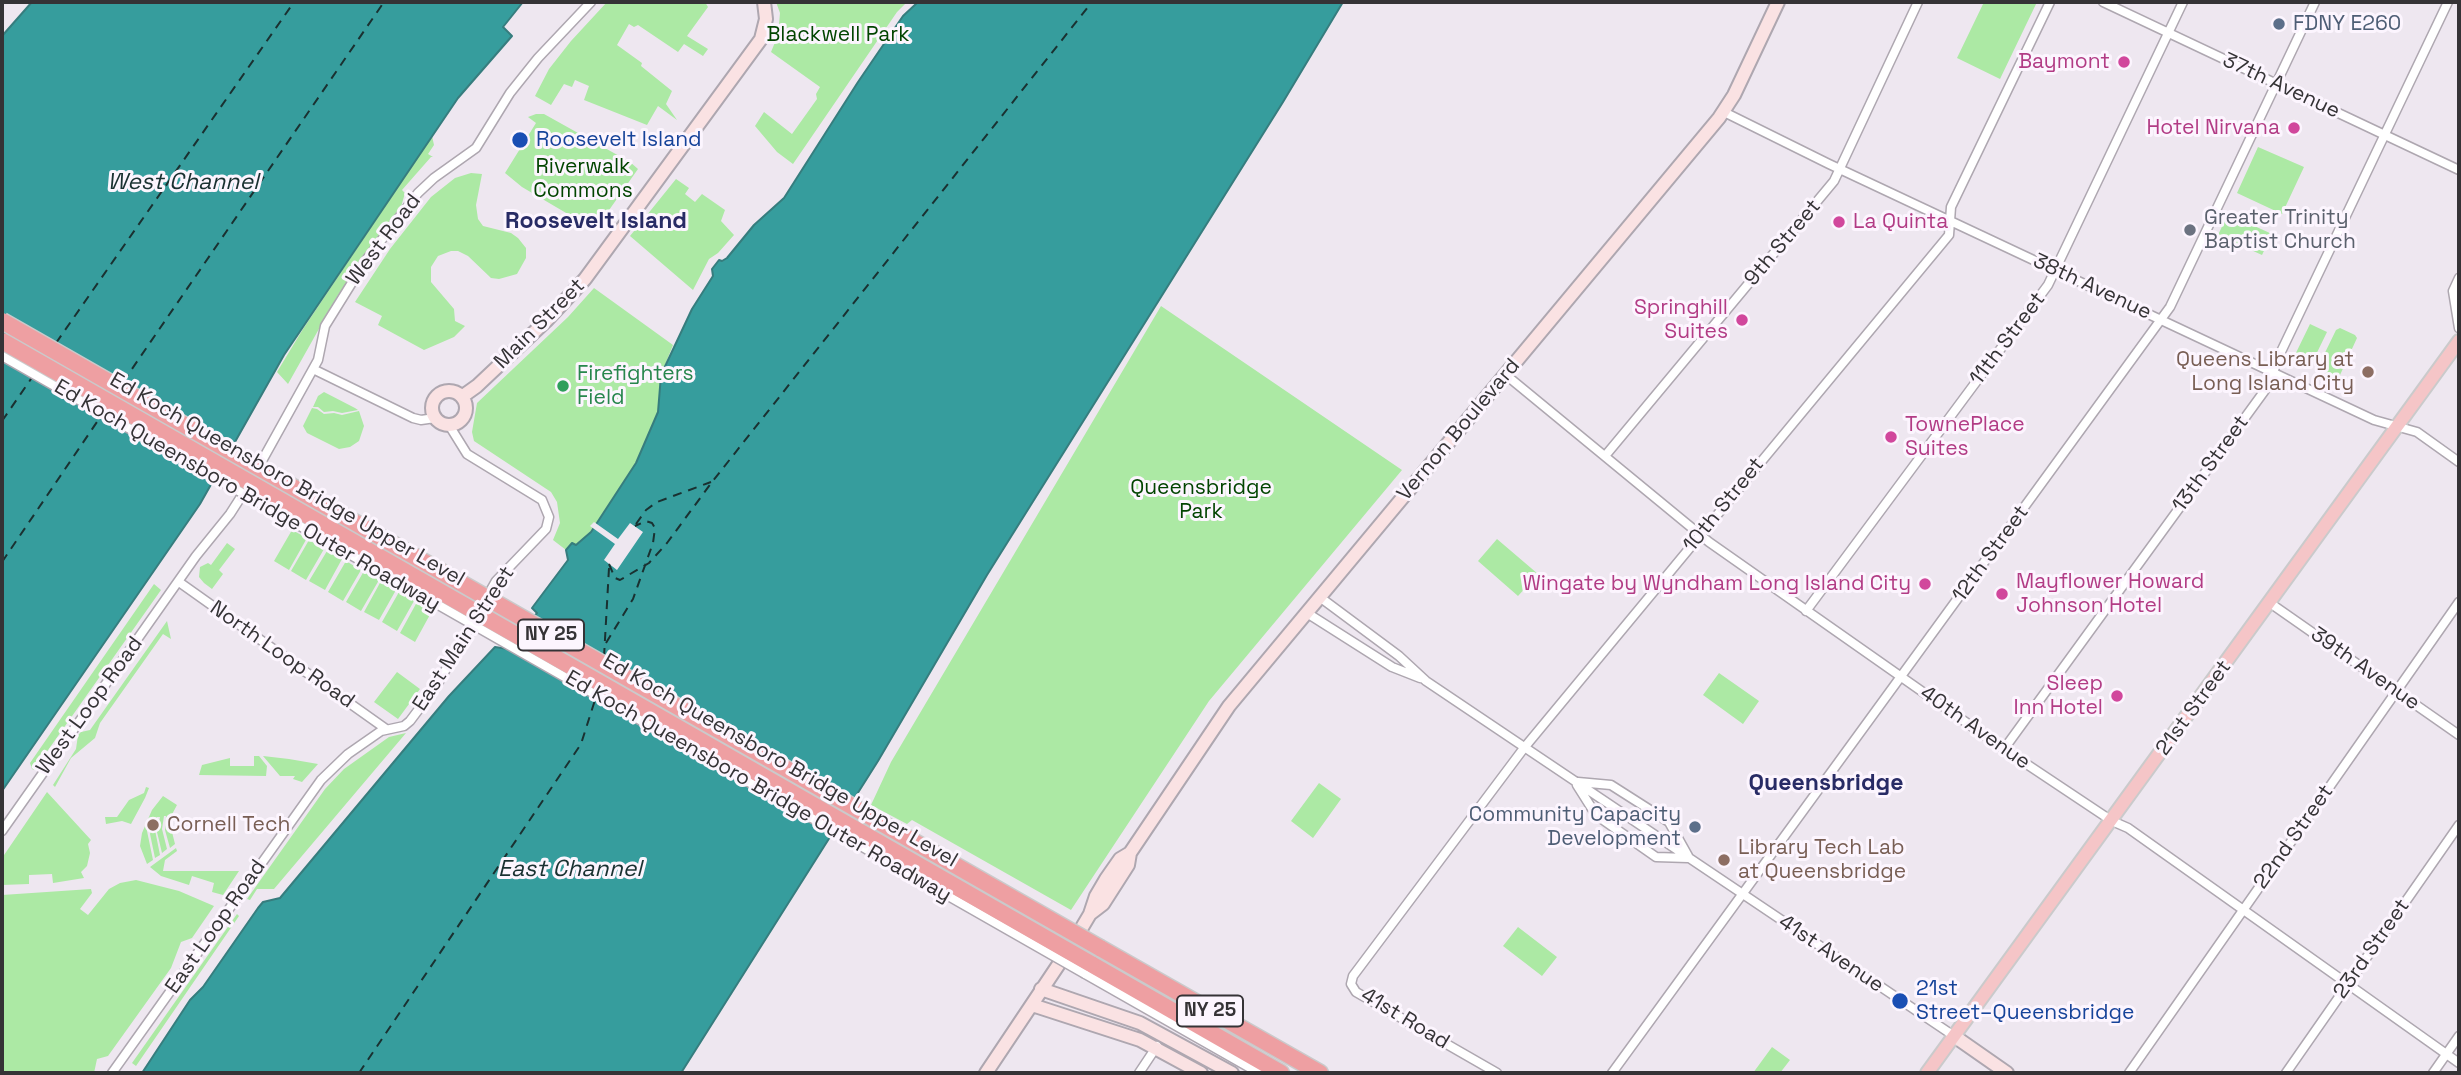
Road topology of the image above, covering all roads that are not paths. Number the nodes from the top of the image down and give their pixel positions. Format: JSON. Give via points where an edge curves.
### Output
{"nodes":[{"id":1,"x":590,"y":2,"type":"edge"},
{"id":2,"x":764,"y":2,"type":"edge"},
{"id":3,"x":1778,"y":2,"type":"edge"},
{"id":4,"x":1918,"y":2,"type":"edge"},
{"id":5,"x":2050,"y":2,"type":"edge"},
{"id":6,"x":2103,"y":2,"type":"edge"},
{"id":7,"x":2183,"y":2,"type":"edge"},
{"id":8,"x":2315,"y":2,"type":"edge"},
{"id":9,"x":2448,"y":2,"type":"edge"},
{"id":10,"x":2168,"y":33,"type":"junction"},
{"id":11,"x":2276,"y":84,"type":"junction"},
{"id":12,"x":1724,"y":112,"type":"junction"},
{"id":13,"x":2384,"y":135,"type":"junction"},
{"id":14,"x":1839,"y":168,"type":"junction"},
{"id":15,"x":2459,"y":170,"type":"edge"},
{"id":16,"x":1950,"y":220,"type":"junction"},
{"id":17,"x":2056,"y":270,"type":"junction"},
{"id":18,"x":2459,"y":278,"type":"edge"},
{"id":19,"x":2161,"y":320,"type":"junction"},
{"id":20,"x":2,"y":321,"type":"edge"},
{"id":21,"x":2,"y":327,"type":"edge"},
{"id":22,"x":2459,"y":328,"type":"edge"},
{"id":23,"x":2,"y":341,"type":"edge"},
{"id":24,"x":2459,"y":341,"type":"edge"},
{"id":25,"x":2,"y":347,"type":"edge"},
{"id":26,"x":2,"y":356,"type":"edge"},
{"id":27,"x":313,"y":369,"type":"junction"},
{"id":28,"x":2273,"y":373,"type":"junction"},
{"id":29,"x":1506,"y":374,"type":"junction"},
{"id":30,"x":463,"y":396,"type":"junction"},
{"id":31,"x":436,"y":418,"type":"junction"},
{"id":32,"x":449,"y":425,"type":"junction"},
{"id":33,"x":2395,"y":426,"type":"junction"},
{"id":34,"x":1605,"y":456,"type":"junction"},
{"id":35,"x":2459,"y":462,"type":"edge"},
{"id":36,"x":1700,"y":536,"type":"junction"},
{"id":37,"x":179,"y":582,"type":"junction"},
{"id":38,"x":1321,"y":598,"type":"junction"},
{"id":39,"x":2459,"y":602,"type":"edge"},
{"id":40,"x":2270,"y":603,"type":"junction"},
{"id":41,"x":1806,"y":611,"type":"junction"},
{"id":42,"x":1307,"y":613,"type":"junction"},
{"id":43,"x":1902,"y":678,"type":"junction"},
{"id":44,"x":1426,"y":681,"type":"junction"},
{"id":45,"x":2396,"y":691,"type":"junction"},
{"id":46,"x":386,"y":729,"type":"junction"},
{"id":47,"x":2459,"y":735,"type":"edge"},
{"id":48,"x":1524,"y":748,"type":"junction"},
{"id":49,"x":2004,"y":749,"type":"junction"},
{"id":50,"x":1575,"y":782,"type":"junction"},
{"id":51,"x":2112,"y":821,"type":"junction"},
{"id":52,"x":2459,"y":825,"type":"edge"},
{"id":53,"x":2,"y":831,"type":"edge"},
{"id":54,"x":1689,"y":858,"type":"junction"},
{"id":55,"x":1743,"y":895,"type":"junction"},
{"id":56,"x":2242,"y":911,"type":"junction"},
{"id":57,"x":1098,"y":951,"type":"junction"},
{"id":58,"x":1351,"y":984,"type":"joint"},
{"id":59,"x":2348,"y":985,"type":"junction"},
{"id":60,"x":1041,"y":989,"type":"junction"},
{"id":61,"x":1032,"y":1005,"type":"junction"},
{"id":62,"x":1164,"y":1034,"type":"junction"},
{"id":63,"x":2459,"y":1035,"type":"edge"},
{"id":64,"x":1954,"y":1037,"type":"junction"},
{"id":65,"x":1156,"y":1047,"type":"junction"},
{"id":66,"x":2446,"y":1054,"type":"junction"},
{"id":67,"x":2459,"y":1063,"type":"edge"},
{"id":68,"x":112,"y":1073,"type":"edge"},
{"id":69,"x":986,"y":1073,"type":"edge"},
{"id":70,"x":1139,"y":1073,"type":"edge"},
{"id":71,"x":1200,"y":1073,"type":"edge"},
{"id":72,"x":1232,"y":1073,"type":"edge"},
{"id":73,"x":1259,"y":1073,"type":"edge"},
{"id":74,"x":1273,"y":1073,"type":"edge"},
{"id":75,"x":1281,"y":1073,"type":"edge"},
{"id":76,"x":1307,"y":1073,"type":"edge"},
{"id":77,"x":1320,"y":1073,"type":"edge"},
{"id":78,"x":1497,"y":1073,"type":"edge"},
{"id":79,"x":1612,"y":1073,"type":"edge"},
{"id":80,"x":1927,"y":1073,"type":"edge"},
{"id":81,"x":2007,"y":1073,"type":"edge"},
{"id":82,"x":2129,"y":1073,"type":"edge"},
{"id":83,"x":2286,"y":1073,"type":"edge"},
{"id":84,"x":2433,"y":1073,"type":"edge"}],
"edges":[{"from":1,"to":27,"type":"street","name":"West Road","via":[[510,93],[476,148],[410,201],[328,319]]},
{"from":2,"to":30,"type":"main road","name":"Main Street","via":[[761,39],[585,279]]},
{"from":3,"to":12,"type":"main road","name":"Vernon Boulevard"},
{"from":4,"to":14,"type":"street","name":"9th Street"},
{"from":5,"to":16,"type":"street","name":"10th Street","via":[[1951,207]]},
{"from":6,"to":10,"type":"street","name":"37th Avenue"},
{"from":7,"to":10,"type":"street","name":"11th Street"},
{"from":8,"to":11,"type":"street","name":"12th Street"},
{"from":9,"to":13,"type":"street","name":"13th Street"},
{"from":10,"to":11,"type":"street","name":"37th Avenue"},
{"from":10,"to":17,"type":"street","name":"11th Street"},
{"from":11,"to":13,"type":"street","name":"37th Avenue"},
{"from":11,"to":19,"type":"street","name":"12th Street"},
{"from":12,"to":14,"type":"street","name":"38th Avenue"},
{"from":12,"to":29,"type":"main road","name":"Vernon Boulevard"},
{"from":13,"to":15,"type":"street","name":"37th Avenue"},
{"from":13,"to":28,"type":"street","name":"13th Street"},
{"from":14,"to":16,"type":"street","name":"38th Avenue"},
{"from":14,"to":34,"type":"street","name":"9th Street","via":[[1833,181]]},
{"from":16,"to":17,"type":"street","name":"38th Avenue"},
{"from":16,"to":36,"type":"street","name":"10th Street","via":[[1949,235]]},
{"from":17,"to":19,"type":"street","name":"38th Avenue"},
{"from":17,"to":41,"type":"street","name":"11th Street"},
{"from":18,"to":22,"type":"street","via":[[2453,291]]},
{"from":19,"to":28,"type":"street","name":"38th Avenue"},
{"from":19,"to":43,"type":"street","name":"12th Street"},
{"from":20,"to":57,"type":"highway","number":"NY 25","bridge":true},
{"from":21,"to":57,"type":"highway","name":"Ed Koch Queensboro Bridge Upper Level","bridge":true},
{"from":23,"to":75,"type":"highway","name":"Ed Koch Queensboro Bridge Upper Level","bridge":true},
{"from":24,"to":33,"type":"main road","name":"21st Street"},
{"from":25,"to":74,"type":"highway","number":"NY 25","bridge":true},
{"from":26,"to":73,"type":"street","name":"Ed Koch Queensboro Bridge Outer Roadway","bridge":true},
{"from":27,"to":31,"type":"street","via":[[413,418]]},
{"from":27,"to":37,"type":"street","name":"West Road","via":[[241,498]]},
{"from":28,"to":33,"type":"street","name":"38th Avenue"},
{"from":28,"to":49,"type":"street","name":"13th Street"},
{"from":29,"to":34,"type":"street","name":"40th Avenue"},
{"from":29,"to":38,"type":"main road","name":"Vernon Boulevard"},
{"from":30,"to":31,"type":"main road","via":[[449,390],[439,394],[433,402]]},
{"from":30,"to":32,"type":"main road","via":[[466,413]]},
{"from":31,"to":32,"type":"main road"},
{"from":32,"to":46,"type":"street","name":"East Main Street","via":[[467,454],[539,496],[547,508],[548,525],[496,580],[437,685],[414,716],[404,726]]},
{"from":33,"to":35,"type":"street","name":"38th Avenue","via":[[2417,432]]},
{"from":33,"to":40,"type":"main road","name":"21st Street"},
{"from":34,"to":36,"type":"street","name":"40th Avenue"},
{"from":36,"to":41,"type":"street","name":"40th Avenue"},
{"from":36,"to":48,"type":"street","name":"10th Street"},
{"from":37,"to":46,"type":"street","name":"North Loop Road"},
{"from":37,"to":53,"type":"street","name":"West Loop Road"},
{"from":38,"to":42,"type":"main road","name":"Vernon Boulevard"},
{"from":38,"to":44,"type":"street","name":"41st Avenue"},
{"from":39,"to":45,"type":"street","name":"22nd Street"},
{"from":40,"to":45,"type":"street","name":"39th Avenue"},
{"from":40,"to":51,"type":"main road","name":"21st Street"},
{"from":41,"to":43,"type":"street","name":"40th Avenue"},
{"from":42,"to":44,"type":"street","name":"41st Avenue","via":[[1392,667]]},
{"from":42,"to":60,"type":"main road","name":"Vernon Boulevard","via":[[1215,724],[1130,853],[1128,865]]},
{"from":43,"to":49,"type":"street","name":"40th Avenue"},
{"from":43,"to":55,"type":"street","name":"12th Street"},
{"from":44,"to":48,"type":"street","name":"41st Avenue"},
{"from":45,"to":47,"type":"street","name":"39th Avenue"},
{"from":45,"to":56,"type":"street","name":"22nd Street"},
{"from":46,"to":68,"type":"street","name":"East Loop Road","via":[[348,754],[321,780]]},
{"from":48,"to":50,"type":"street","name":"41st Avenue"},
{"from":48,"to":58,"type":"street","name":"10th Street","via":[[1353,975]]},
{"from":49,"to":51,"type":"street","name":"40th Avenue"},
{"from":50,"to":54,"type":"street","name":"41st Avenue"},
{"from":50,"to":54,"type":"street","name":"41st Avenue","via":[[1596,815],[1656,857]]},
{"from":50,"to":54,"type":"street","name":"41st Avenue","via":[[1611,785],[1669,822]]},
{"from":51,"to":56,"type":"street","name":"40th Avenue"},
{"from":51,"to":64,"type":"main road","name":"21st Street"},
{"from":52,"to":59,"type":"street","name":"23rd Street"},
{"from":54,"to":55,"type":"street","name":"41st Avenue"},
{"from":55,"to":64,"type":"street","name":"41st Avenue"},
{"from":55,"to":79,"type":"street","name":"12th Street"},
{"from":56,"to":59,"type":"street","name":"40th Avenue"},
{"from":56,"to":82,"type":"street","name":"22nd Street"},
{"from":57,"to":76,"type":"highway"},
{"from":57,"to":77,"type":"highway","number":"NY 25"},
{"from":58,"to":78,"type":"street","name":"41st Road","via":[[1356,992]]},
{"from":59,"to":66,"type":"street","name":"40th Avenue"},
{"from":59,"to":83,"type":"street","name":"23rd Street"},
{"from":60,"to":61,"type":"main road","name":"Vernon Boulevard"},
{"from":60,"to":62,"type":"main road"},
{"from":61,"to":65,"type":"main road"},
{"from":61,"to":69,"type":"main road","name":"Vernon Boulevard"},
{"from":62,"to":65,"type":"street"},
{"from":62,"to":72,"type":"main road"},
{"from":63,"to":66,"type":"street"},
{"from":64,"to":80,"type":"main road","name":"21st Street"},
{"from":64,"to":81,"type":"main road","name":"41st Avenue"},
{"from":65,"to":70,"type":"street"},
{"from":65,"to":71,"type":"main road"},
{"from":66,"to":67,"type":"street","name":"40th Avenue"},
{"from":66,"to":84,"type":"street"}]}
